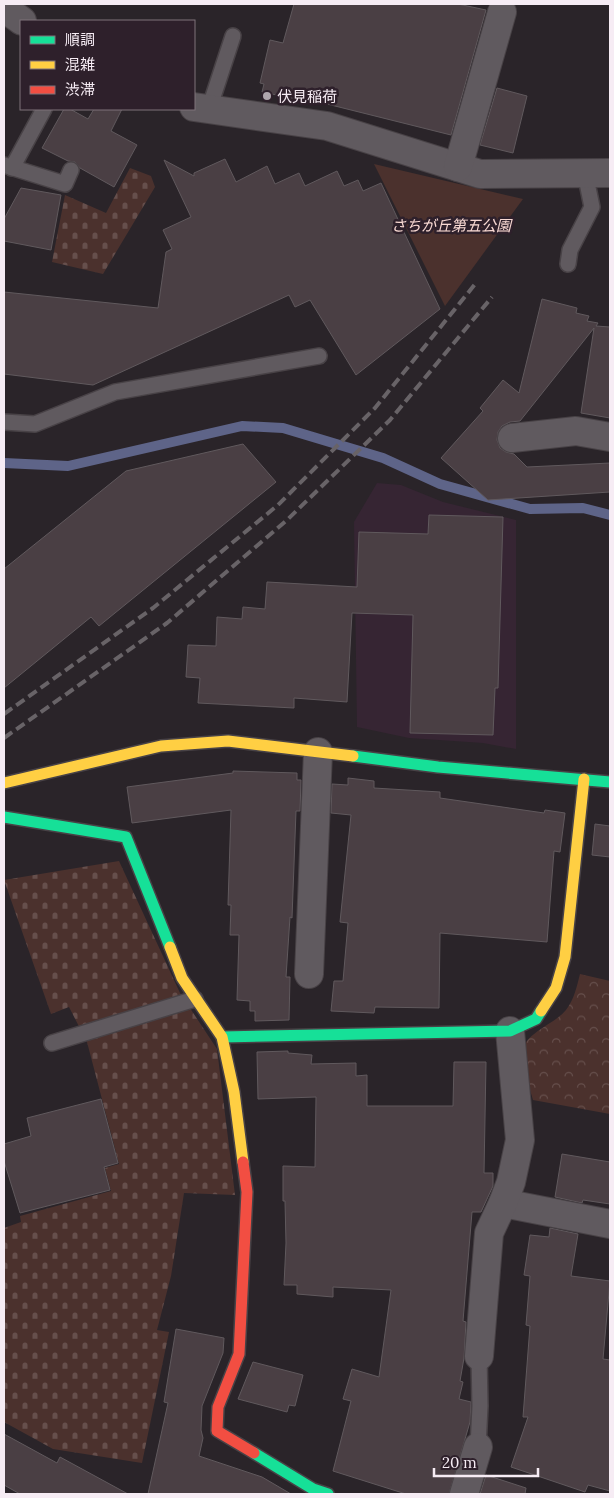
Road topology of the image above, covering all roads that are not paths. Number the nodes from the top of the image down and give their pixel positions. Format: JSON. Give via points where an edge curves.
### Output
{"nodes":[{"id":1,"x":4,"y":8,"type":"edge"},
{"id":2,"x":503,"y":8,"type":"edge"},
{"id":3,"x":21,"y":20,"type":"edge"},
{"id":4,"x":233,"y":36,"type":"dead end"},
{"id":5,"x":202,"y":108,"type":"edge"},
{"id":6,"x":43,"y":110,"type":"edge"},
{"id":7,"x":8,"y":167,"type":"edge"},
{"id":8,"x":458,"y":167,"type":"junction"},
{"id":9,"x":71,"y":170,"type":"dead end"},
{"id":10,"x":598,"y":173,"type":"edge"},
{"id":11,"x":568,"y":264,"type":"dead end"},
{"id":12,"x":319,"y":356,"type":"dead end"},
{"id":13,"x":4,"y":422,"type":"edge"},
{"id":14,"x":610,"y":437,"type":"edge"},
{"id":15,"x":512,"y":438,"type":"dead end"},
{"id":16,"x":318,"y":752,"type":"junction"},
{"id":17,"x":584,"y":779,"type":"junction"},
{"id":18,"x":610,"y":782,"type":"edge"},
{"id":19,"x":4,"y":783,"type":"edge"},
{"id":20,"x":4,"y":817,"type":"edge"},
{"id":21,"x":309,"y":974,"type":"dead end"},
{"id":22,"x":195,"y":999,"type":"junction"},
{"id":23,"x":510,"y":1031,"type":"junction"},
{"id":24,"x":222,"y":1037,"type":"junction"},
{"id":25,"x":52,"y":1043,"type":"dead end"},
{"id":26,"x":503,"y":1203,"type":"junction"},
{"id":27,"x":610,"y":1224,"type":"edge"},
{"id":28,"x":479,"y":1356,"type":"joint"},
{"id":29,"x":478,"y":1447,"type":"joint"},
{"id":30,"x":328,"y":1494,"type":"edge"},
{"id":31,"x":464,"y":1494,"type":"edge"}],
"edges":[{"from":1,"to":3,"type":"street"},
{"from":2,"to":8,"type":"street"},
{"from":4,"to":5,"type":"lane"},
{"from":5,"to":8,"type":"street","via":[[327,126]]},
{"from":6,"to":7,"type":"lane"},
{"from":7,"to":9,"type":"lane","via":[[65,184]]},
{"from":8,"to":10,"type":"street","via":[[480,174]]},
{"from":10,"to":11,"type":"lane","via":[[592,207],[570,250]]},
{"from":12,"to":13,"type":"lane","via":[[115,392],[35,424]]},
{"from":14,"to":15,"type":"street","via":[[576,431]]},
{"from":16,"to":17,"type":"street","via":[[438,767]]},
{"from":16,"to":19,"type":"street","via":[[228,741],[161,746]]},
{"from":16,"to":21,"type":"street"},
{"from":17,"to":18,"type":"street"},
{"from":17,"to":23,"type":"street","via":[[565,957],[556,988],[536,1018]]},
{"from":20,"to":22,"type":"street","via":[[126,837],[182,978]]},
{"from":22,"to":24,"type":"street"},
{"from":22,"to":25,"type":"lane"},
{"from":23,"to":24,"type":"street"},
{"from":23,"to":26,"type":"street","via":[[520,1140]]},
{"from":24,"to":30,"type":"street","via":[[234,1092],[247,1192],[239,1354],[218,1407],[217,1431],[313,1489]]},
{"from":26,"to":27,"type":"street"},
{"from":26,"to":28,"type":"street","via":[[489,1233]]},
{"from":28,"to":29,"type":"lane"},
{"from":29,"to":31,"type":"street"}]}
